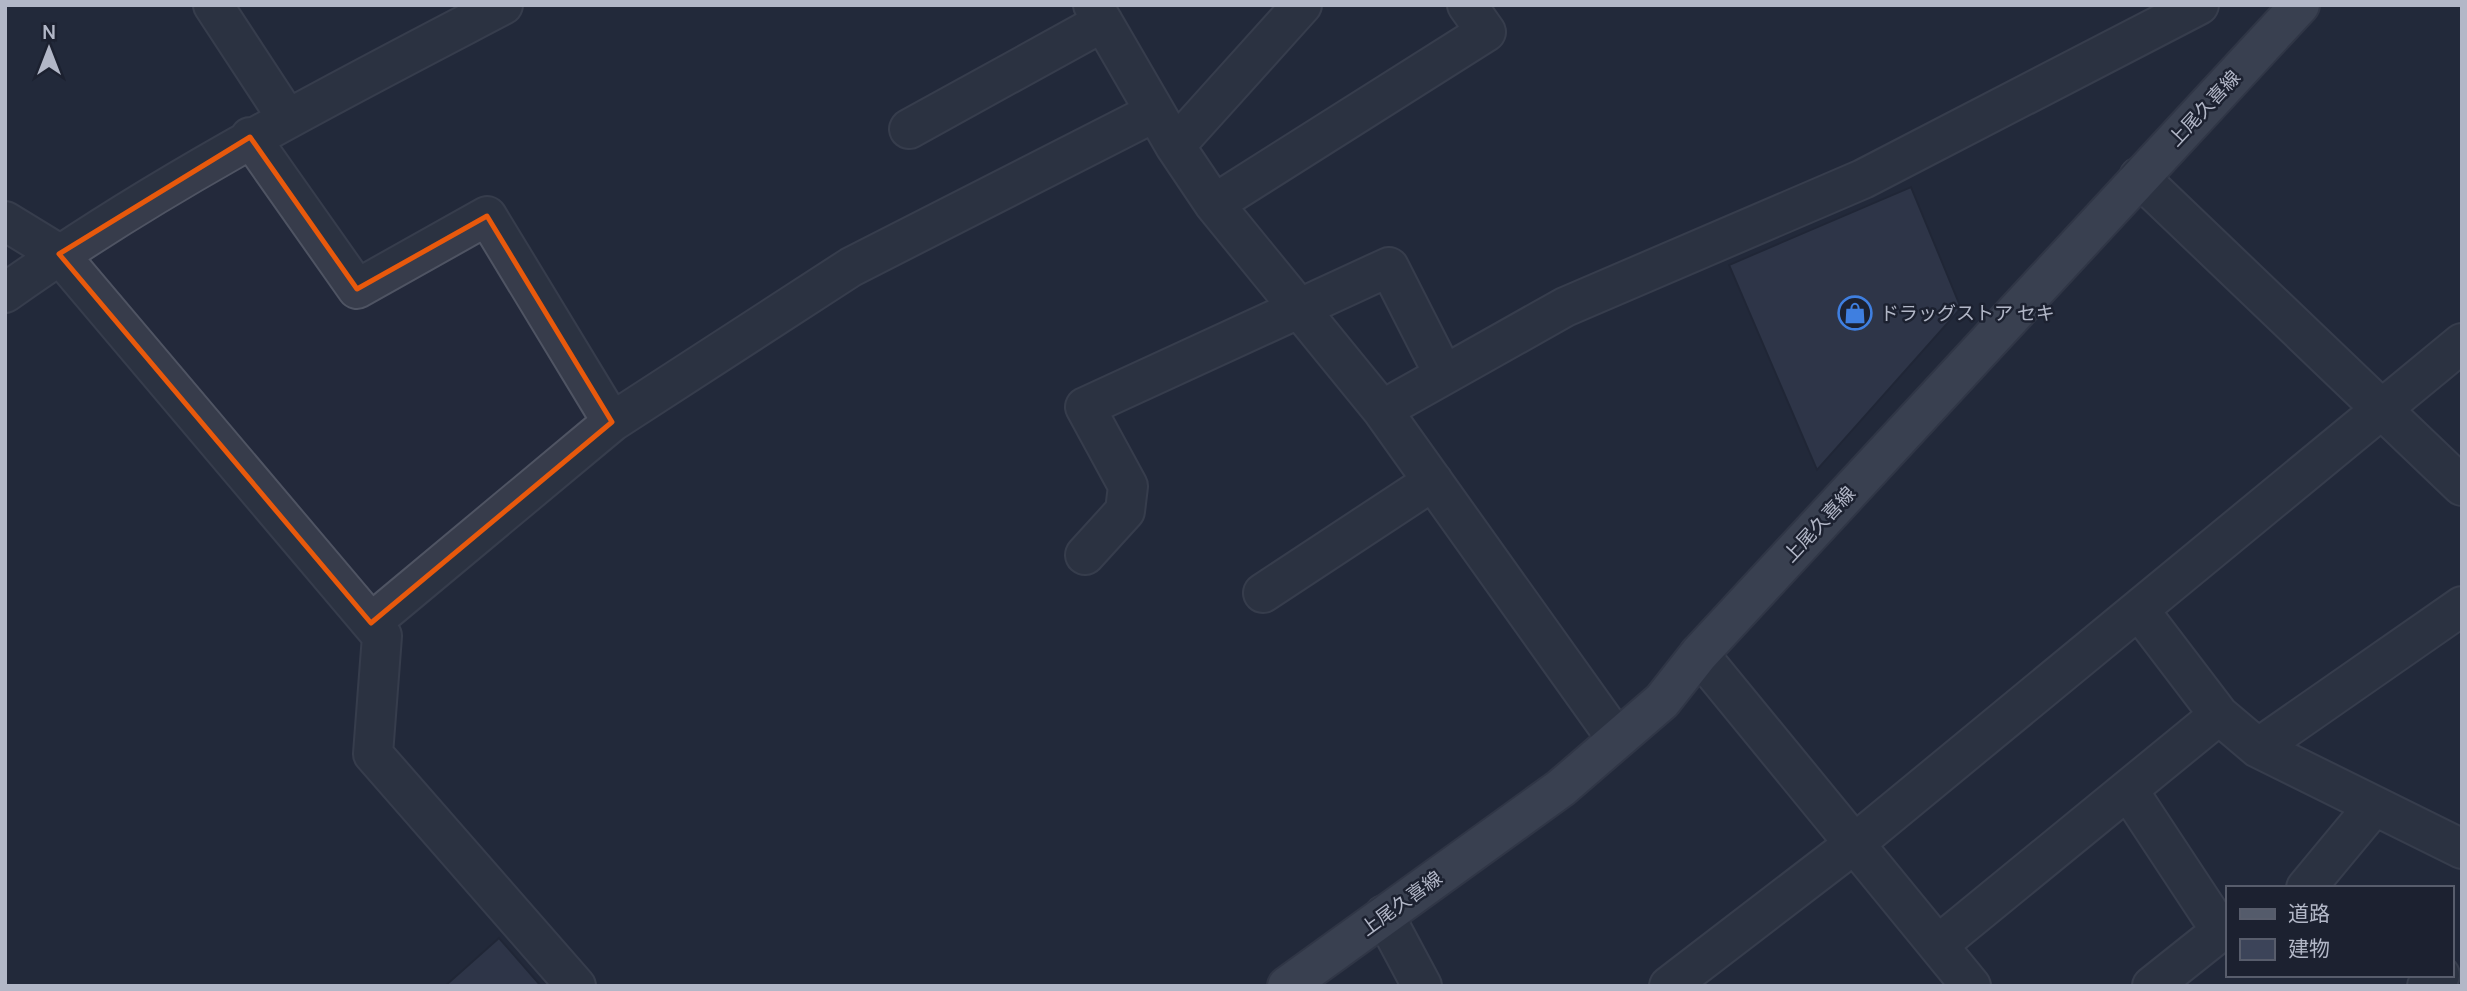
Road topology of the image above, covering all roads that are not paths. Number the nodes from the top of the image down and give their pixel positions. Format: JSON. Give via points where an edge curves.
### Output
{"nodes":[{"id":1,"x":213,"y":5,"type":"edge"},
{"id":2,"x":503,"y":5,"type":"edge"},
{"id":3,"x":1302,"y":5,"type":"edge"},
{"id":4,"x":1467,"y":5,"type":"edge"},
{"id":5,"x":2199,"y":5,"type":"edge"},
{"id":6,"x":2299,"y":6,"type":"edge"},
{"id":7,"x":1098,"y":14,"type":"edge"},
{"id":8,"x":1155,"y":112,"type":"junction"},
{"id":9,"x":287,"y":118,"type":"junction"},
{"id":10,"x":909,"y":129,"type":"dead end"},
{"id":11,"x":250,"y":137,"type":"junction"},
{"id":12,"x":1175,"y":146,"type":"junction"},
{"id":13,"x":2139,"y":177,"type":"junction"},
{"id":14,"x":5,"y":192,"type":"edge"},
{"id":15,"x":1214,"y":204,"type":"junction"},
{"id":16,"x":5,"y":221,"type":"edge"},
{"id":17,"x":69,"y":248,"type":"junction"},
{"id":18,"x":5,"y":293,"type":"edge"},
{"id":19,"x":1300,"y":309,"type":"junction"},
{"id":20,"x":2462,"y":343,"type":"edge"},
{"id":21,"x":1444,"y":375,"type":"junction"},
{"id":22,"x":1382,"y":410,"type":"junction"},
{"id":23,"x":2380,"y":411,"type":"junction"},
{"id":24,"x":612,"y":422,"type":"junction"},
{"id":25,"x":1433,"y":481,"type":"junction"},
{"id":26,"x":2462,"y":486,"type":"edge"},
{"id":27,"x":1085,"y":555,"type":"dead end"},
{"id":28,"x":1263,"y":593,"type":"dead end"},
{"id":29,"x":2462,"y":606,"type":"edge"},
{"id":30,"x":2138,"y":610,"type":"junction"},
{"id":31,"x":371,"y":623,"type":"junction"},
{"id":32,"x":1699,"y":654,"type":"junction"},
{"id":33,"x":2219,"y":715,"type":"junction"},
{"id":34,"x":1616,"y":738,"type":"junction"},
{"id":35,"x":2258,"y":748,"type":"junction"},
{"id":36,"x":2128,"y":790,"type":"junction"},
{"id":37,"x":2374,"y":806,"type":"junction"},
{"id":38,"x":1854,"y":844,"type":"junction"},
{"id":39,"x":2462,"y":849,"type":"edge"},
{"id":40,"x":2308,"y":886,"type":"edge"},
{"id":41,"x":1384,"y":915,"type":"junction"},
{"id":42,"x":2224,"y":929,"type":"edge"},
{"id":43,"x":1938,"y":945,"type":"junction"},
{"id":44,"x":576,"y":986,"type":"edge"},
{"id":45,"x":1287,"y":986,"type":"edge"},
{"id":46,"x":1422,"y":986,"type":"edge"},
{"id":47,"x":1669,"y":986,"type":"edge"},
{"id":48,"x":1971,"y":986,"type":"edge"},
{"id":49,"x":2152,"y":986,"type":"edge"}],
"edges":[{"from":1,"to":9,"type":"street"},
{"from":2,"to":9,"type":"street"},
{"from":3,"to":12,"type":"street"},
{"from":4,"to":15,"type":"street","via":[[1486,32]]},
{"from":5,"to":21,"type":"street","via":[[1863,179],[1565,307]]},
{"from":6,"to":13,"type":"main road","name":"上尾久喜線"},
{"from":7,"to":8,"type":"street"},
{"from":7,"to":10,"type":"street"},
{"from":8,"to":12,"type":"street"},
{"from":8,"to":24,"type":"street","via":[[851,267]]},
{"from":9,"to":11,"type":"street"},
{"from":11,"to":17,"type":"street"},
{"from":11,"to":24,"type":"street","via":[[357,289],[487,216]]},
{"from":12,"to":15,"type":"street"},
{"from":13,"to":23,"type":"street"},
{"from":13,"to":32,"type":"main road","name":"上尾久喜線"},
{"from":14,"to":17,"type":"street"},
{"from":15,"to":19,"type":"street"},
{"from":16,"to":17,"type":"street"},
{"from":17,"to":18,"type":"street"},
{"from":17,"to":31,"type":"street"},
{"from":19,"to":21,"type":"street","via":[[1388,267]]},
{"from":19,"to":22,"type":"street"},
{"from":19,"to":27,"type":"street","via":[[1085,407],[1128,486],[1125,511]]},
{"from":20,"to":23,"type":"street"},
{"from":21,"to":22,"type":"street"},
{"from":22,"to":25,"type":"street"},
{"from":23,"to":26,"type":"street"},
{"from":23,"to":30,"type":"street"},
{"from":24,"to":31,"type":"street"},
{"from":25,"to":28,"type":"street"},
{"from":25,"to":34,"type":"street"},
{"from":29,"to":35,"type":"street"},
{"from":30,"to":33,"type":"street"},
{"from":30,"to":38,"type":"street"},
{"from":31,"to":44,"type":"street","via":[[382,636],[373,754]]},
{"from":32,"to":34,"type":"main road","name":"上尾久喜線","via":[[1662,701]]},
{"from":32,"to":38,"type":"street"},
{"from":33,"to":35,"type":"street"},
{"from":33,"to":36,"type":"street"},
{"from":34,"to":41,"type":"main road","name":"上尾久喜線","via":[[1561,788]]},
{"from":35,"to":37,"type":"street"},
{"from":36,"to":42,"type":"street"},
{"from":36,"to":43,"type":"street"},
{"from":37,"to":39,"type":"street"},
{"from":37,"to":40,"type":"street"},
{"from":38,"to":43,"type":"street"},
{"from":38,"to":47,"type":"street"},
{"from":41,"to":45,"type":"main road","name":"上尾久喜線"},
{"from":41,"to":46,"type":"street"},
{"from":42,"to":49,"type":"street"},
{"from":43,"to":48,"type":"street"}]}
